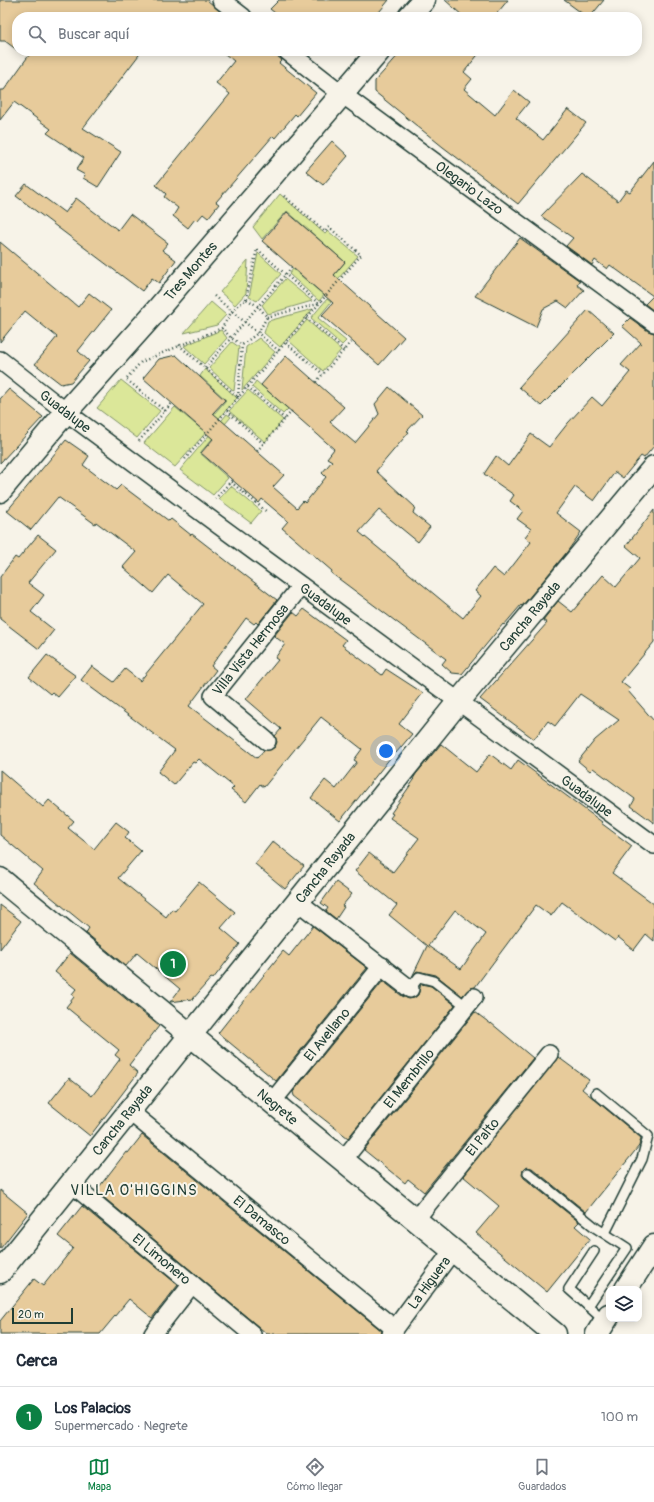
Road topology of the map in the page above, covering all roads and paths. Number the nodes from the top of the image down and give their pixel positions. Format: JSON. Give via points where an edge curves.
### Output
{"nodes":[{"id":1,"x":222,"y":0,"type":"edge"},
{"id":2,"x":424,"y":0,"type":"edge"},
{"id":3,"x":237,"y":12,"type":"edge"},
{"id":4,"x":413,"y":12,"type":"edge"},
{"id":5,"x":293,"y":56,"type":"edge"},
{"id":6,"x":375,"y":56,"type":"edge"},
{"id":7,"x":342,"y":94,"type":"junction"},
{"id":8,"x":280,"y":193,"type":"dead end"},
{"id":9,"x":292,"y":267,"type":"dead end"},
{"id":10,"x":285,"y":274,"type":"junction"},
{"id":11,"x":214,"y":296,"type":"dead end"},
{"id":12,"x":246,"y":299,"type":"junction"},
{"id":13,"x":319,"y":304,"type":"junction"},
{"id":14,"x":258,"y":306,"type":"junction"},
{"id":15,"x":232,"y":311,"type":"junction"},
{"id":16,"x":267,"y":317,"type":"junction"},
{"id":17,"x":307,"y":318,"type":"junction"},
{"id":18,"x":244,"y":322,"type":"junction"},
{"id":19,"x":654,"y":323,"type":"edge"},
{"id":20,"x":222,"y":328,"type":"junction"},
{"id":21,"x":258,"y":333,"type":"junction"},
{"id":22,"x":231,"y":338,"type":"junction"},
{"id":23,"x":352,"y":341,"type":"dead end"},
{"id":24,"x":286,"y":342,"type":"junction"},
{"id":25,"x":179,"y":345,"type":"junction"},
{"id":26,"x":242,"y":345,"type":"junction"},
{"id":27,"x":344,"y":350,"type":"junction"},
{"id":28,"x":279,"y":351,"type":"junction"},
{"id":29,"x":0,"y":360,"type":"edge"},
{"id":30,"x":205,"y":368,"type":"junction"},
{"id":31,"x":323,"y":374,"type":"junction"},
{"id":32,"x":316,"y":382,"type":"dead end"},
{"id":33,"x":248,"y":387,"type":"junction"},
{"id":34,"x":238,"y":397,"type":"junction"},
{"id":35,"x":172,"y":403,"type":"dead end"},
{"id":36,"x":165,"y":411,"type":"junction"},
{"id":37,"x":227,"y":411,"type":"junction"},
{"id":38,"x":292,"y":411,"type":"dead end"},
{"id":39,"x":66,"y":412,"type":"junction"},
{"id":40,"x":285,"y":419,"type":"junction"},
{"id":41,"x":139,"y":441,"type":"dead end"},
{"id":42,"x":264,"y":444,"type":"junction"},
{"id":43,"x":257,"y":451,"type":"dead end"},
{"id":44,"x":185,"y":459,"type":"dead end"},
{"id":45,"x":653,"y":470,"type":"edge"},
{"id":46,"x":0,"y":491,"type":"edge"},
{"id":47,"x":215,"y":498,"type":"dead end"},
{"id":48,"x":267,"y":512,"type":"dead end"},
{"id":49,"x":301,"y":586,"type":"junction"},
{"id":50,"x":459,"y":701,"type":"junction"},
{"id":51,"x":267,"y":741,"type":"dead end"},
{"id":52,"x":654,"y":845,"type":"edge"},
{"id":53,"x":0,"y":879,"type":"edge"},
{"id":54,"x":297,"y":901,"type":"junction"},
{"id":55,"x":382,"y":966,"type":"junction"},
{"id":56,"x":410,"y":988,"type":"joint"},
{"id":57,"x":470,"y":1002,"type":"joint"},
{"id":58,"x":190,"y":1035,"type":"junction"},
{"id":59,"x":549,"y":1054,"type":"dead end"},
{"id":60,"x":596,"y":1093,"type":"dead end"},
{"id":61,"x":272,"y":1102,"type":"junction"},
{"id":62,"x":128,"y":1111,"type":"junction"},
{"id":63,"x":343,"y":1160,"type":"junction"},
{"id":64,"x":528,"y":1173,"type":"dead end"},
{"id":65,"x":72,"y":1184,"type":"junction"},
{"id":66,"x":416,"y":1220,"type":"junction"},
{"id":67,"x":605,"y":1233,"type":"junction"},
{"id":68,"x":654,"y":1246,"type":"edge"},
{"id":69,"x":453,"y":1250,"type":"junction"},
{"id":70,"x":594,"y":1251,"type":"dead end"},
{"id":71,"x":0,"y":1272,"type":"edge"},
{"id":72,"x":192,"y":1284,"type":"junction"},
{"id":73,"x":628,"y":1286,"type":"edge"},
{"id":74,"x":588,"y":1306,"type":"junction"},
{"id":75,"x":604,"y":1323,"type":"edge"},
{"id":76,"x":393,"y":1332,"type":"edge"},
{"id":77,"x":153,"y":1334,"type":"edge"},
{"id":78,"x":252,"y":1334,"type":"edge"},
{"id":79,"x":555,"y":1334,"type":"edge"}],
"edges":[{"from":1,"to":3,"type":"street"},
{"from":2,"to":4,"type":"main road"},
{"from":5,"to":7,"type":"street","name":"Olegario Lazo"},
{"from":6,"to":7,"type":"main road","name":"Tres Montes"},
{"from":7,"to":19,"type":"street","name":"Olegario Lazo"},
{"from":7,"to":39,"type":"main road","name":"Tres Montes"},
{"from":8,"to":13,"type":"path","via":[[325,232],[329,228],[361,255]]},
{"from":9,"to":10,"type":"path"},
{"from":10,"to":12,"type":"path","via":[[257,250]]},
{"from":10,"to":13,"type":"path"},
{"from":10,"to":14,"type":"path"},
{"from":11,"to":15,"type":"path"},
{"from":12,"to":14,"type":"path"},
{"from":12,"to":15,"type":"path"},
{"from":13,"to":16,"type":"path"},
{"from":13,"to":17,"type":"path"},
{"from":14,"to":16,"type":"path"},
{"from":14,"to":18,"type":"path"},
{"from":15,"to":18,"type":"path"},
{"from":15,"to":20,"type":"path"},
{"from":16,"to":21,"type":"path"},
{"from":17,"to":24,"type":"path"},
{"from":17,"to":27,"type":"path"},
{"from":18,"to":21,"type":"path"},
{"from":18,"to":22,"type":"path"},
{"from":20,"to":22,"type":"path"},
{"from":20,"to":25,"type":"path"},
{"from":21,"to":26,"type":"path"},
{"from":21,"to":28,"type":"path"},
{"from":22,"to":26,"type":"path"},
{"from":22,"to":30,"type":"path"},
{"from":23,"to":27,"type":"path"},
{"from":24,"to":28,"type":"path"},
{"from":24,"to":31,"type":"path"},
{"from":25,"to":30,"type":"path"},
{"from":25,"to":36,"type":"path","via":[[141,362],[126,380]]},
{"from":26,"to":34,"type":"path"},
{"from":27,"to":31,"type":"path"},
{"from":28,"to":33,"type":"path"},
{"from":29,"to":39,"type":"street","name":"Guadalupe"},
{"from":30,"to":34,"type":"path"},
{"from":31,"to":32,"type":"path"},
{"from":33,"to":34,"type":"path"},
{"from":33,"to":40,"type":"path"},
{"from":34,"to":37,"type":"path"},
{"from":35,"to":36,"type":"path"},
{"from":36,"to":41,"type":"path"},
{"from":37,"to":42,"type":"path"},
{"from":37,"to":44,"type":"path"},
{"from":38,"to":40,"type":"path"},
{"from":39,"to":46,"type":"main road","name":"Tres Montes"},
{"from":39,"to":49,"type":"street","name":"Guadalupe"},
{"from":40,"to":42,"type":"path"},
{"from":42,"to":43,"type":"path"},
{"from":45,"to":50,"type":"main road","name":"Cancha Rayada"},
{"from":47,"to":48,"type":"path","via":[[232,481]]},
{"from":49,"to":50,"type":"street","name":"Guadalupe"},
{"from":49,"to":51,"type":"street","name":"Villa Vista Hermosa","via":[[213,696]]},
{"from":50,"to":52,"type":"street","name":"Guadalupe"},
{"from":50,"to":54,"type":"main road","name":"Cancha Rayada"},
{"from":53,"to":58,"type":"main road","name":"Negrete"},
{"from":54,"to":55,"type":"street"},
{"from":54,"to":58,"type":"main road","name":"Cancha Rayada"},
{"from":55,"to":56,"type":"street"},
{"from":55,"to":61,"type":"street","name":"El Avellano"},
{"from":56,"to":57,"type":"lane","via":[[420,977],[434,981]]},
{"from":57,"to":63,"type":"street","name":"El Membrillo"},
{"from":58,"to":61,"type":"main road","name":"Negrete"},
{"from":58,"to":62,"type":"main road","name":"Cancha Rayada"},
{"from":59,"to":66,"type":"street","name":"El Palto"},
{"from":60,"to":67,"type":"lane","via":[[648,1136],[642,1159]]},
{"from":61,"to":63,"type":"main road","name":"Negrete"},
{"from":62,"to":65,"type":"main road","name":"Cancha Rayada"},
{"from":62,"to":76,"type":"street","name":"El Damasco"},
{"from":63,"to":66,"type":"main road","name":"Negrete"},
{"from":64,"to":67,"type":"lane"},
{"from":65,"to":71,"type":"main road","name":"Cancha Rayada"},
{"from":65,"to":72,"type":"street","name":"El Limonero"},
{"from":66,"to":69,"type":"main road","name":"Negrete"},
{"from":67,"to":74,"type":"lane","via":[[627,1248]]},
{"from":68,"to":73,"type":"main road"},
{"from":69,"to":76,"type":"street","name":"La Higuera"},
{"from":69,"to":79,"type":"main road","name":"Negrete"},
{"from":70,"to":74,"type":"lane","via":[[569,1289]]},
{"from":72,"to":77,"type":"street"},
{"from":72,"to":78,"type":"street","name":"El Limonero"},
{"from":74,"to":75,"type":"lane"}]}
